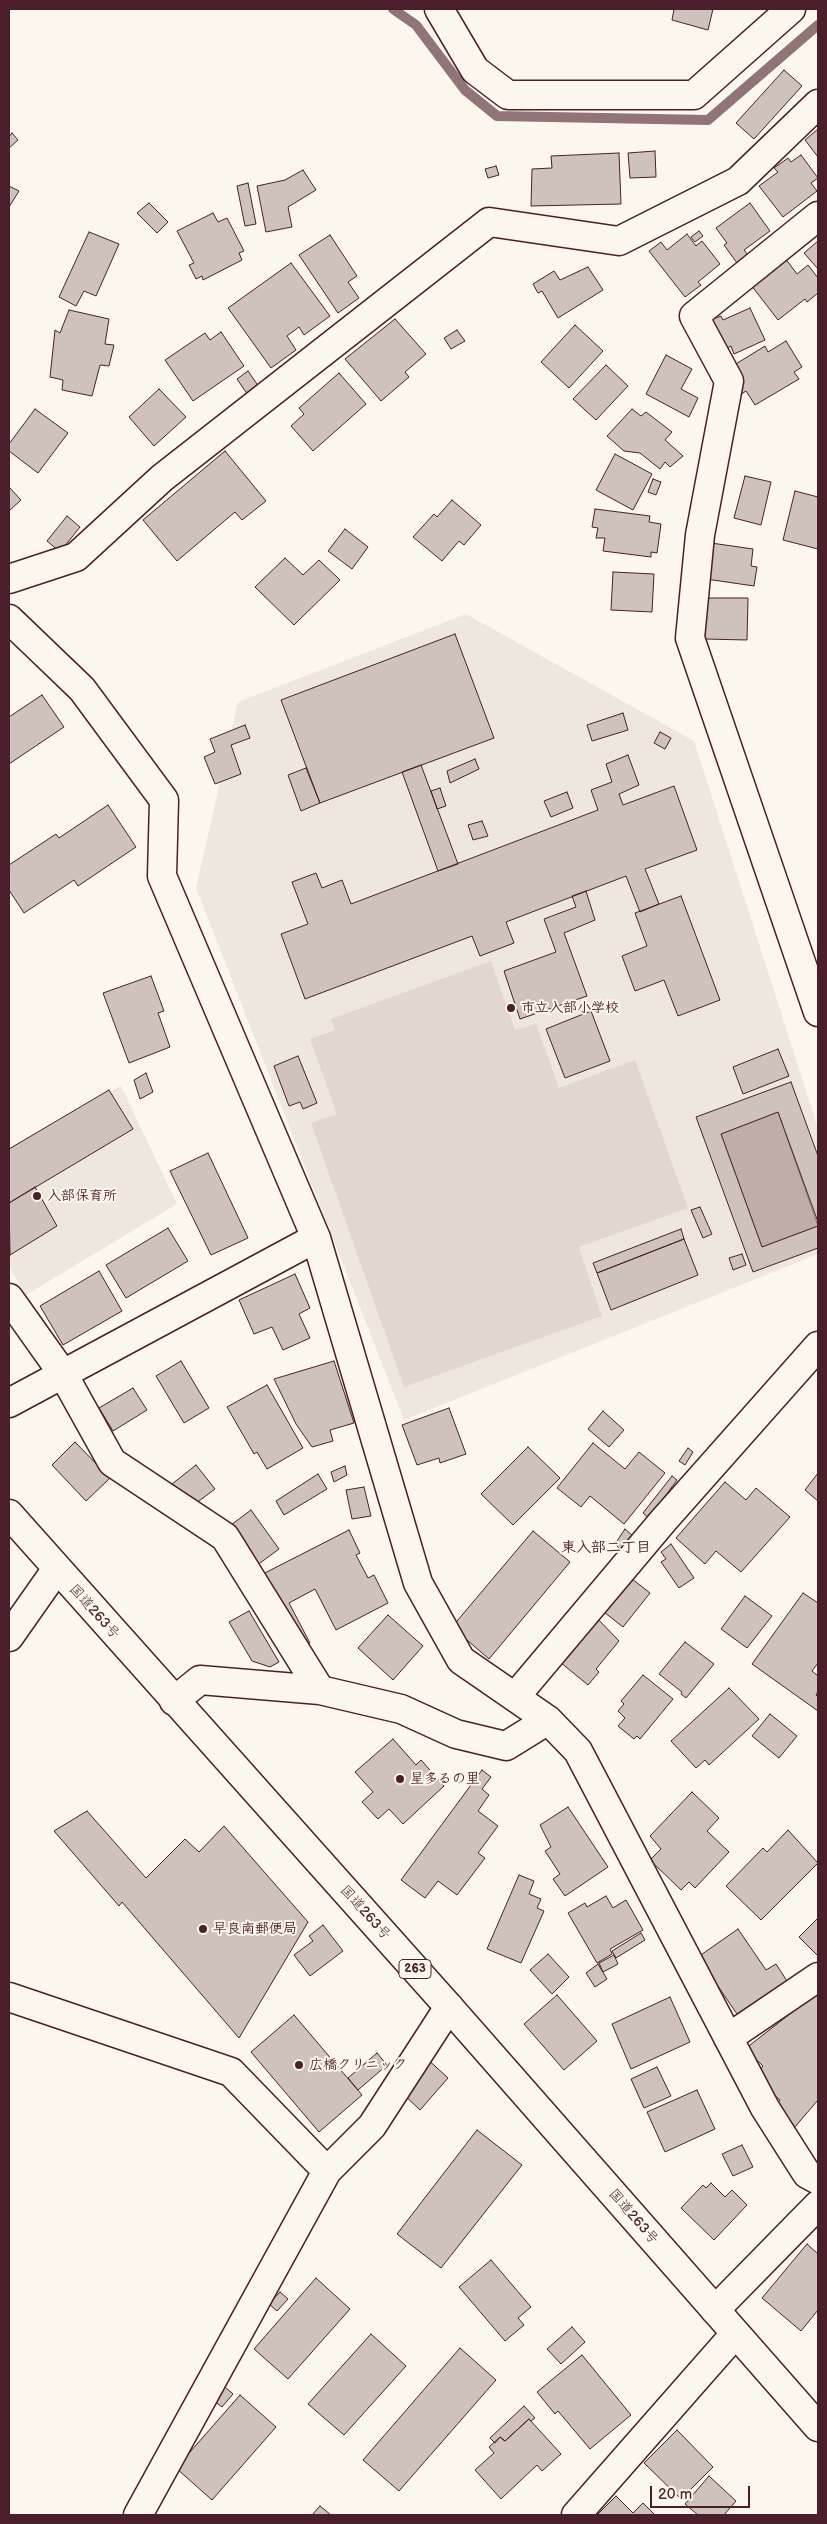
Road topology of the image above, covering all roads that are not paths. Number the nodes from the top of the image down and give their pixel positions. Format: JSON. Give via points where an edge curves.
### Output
{"nodes":[{"id":1,"x":439,"y":9,"type":"edge"},
{"id":2,"x":792,"y":9,"type":"edge"},
{"id":3,"x":818,"y":104,"type":"edge"},
{"id":4,"x":818,"y":216,"type":"edge"},
{"id":5,"x":9,"y":578,"type":"edge"},
{"id":6,"x":9,"y":619,"type":"edge"},
{"id":7,"x":818,"y":1012,"type":"edge"},
{"id":8,"x":316,"y":1238,"type":"junction"},
{"id":9,"x":9,"y":1298,"type":"edge"},
{"id":10,"x":818,"y":1346,"type":"edge"},
{"id":11,"x":63,"y":1374,"type":"junction"},
{"id":12,"x":9,"y":1403,"type":"edge"},
{"id":13,"x":9,"y":1514,"type":"edge"},
{"id":14,"x":56,"y":1570,"type":"junction"},
{"id":15,"x":9,"y":1637,"type":"edge"},
{"id":16,"x":320,"y":1690,"type":"junction"},
{"id":17,"x":515,"y":1697,"type":"junction"},
{"id":18,"x":174,"y":1701,"type":"junction"},
{"id":19,"x":548,"y":1720,"type":"junction"},
{"id":20,"x":818,"y":1977,"type":"edge"},
{"id":21,"x":9,"y":1996,"type":"edge"},
{"id":22,"x":449,"y":2007,"type":"junction"},
{"id":23,"x":728,"y":2038,"type":"junction"},
{"id":24,"x":327,"y":2171,"type":"junction"},
{"id":25,"x":818,"y":2180,"type":"edge"},
{"id":26,"x":818,"y":2205,"type":"edge"},
{"id":27,"x":715,"y":2310,"type":"junction"},
{"id":28,"x":735,"y":2334,"type":"junction"},
{"id":29,"x":818,"y":2427,"type":"edge"},
{"id":30,"x":138,"y":2515,"type":"edge"},
{"id":31,"x":576,"y":2515,"type":"edge"}],
"edges":[{"from":1,"to":2,"type":"main road","via":[[475,70],[508,95],[694,95]]},
{"from":3,"to":5,"type":"main road","via":[[738,182],[619,241],[489,222],[162,478],[76,557]]},
{"from":4,"to":7,"type":"main road","via":[[694,316],[729,381],[700,535],[690,638]]},
{"from":6,"to":8,"type":"main road","via":[[82,689],[164,800],[162,876]]},
{"from":8,"to":11,"type":"main road"},
{"from":8,"to":17,"type":"main road","via":[[418,1583],[461,1660]]},
{"from":9,"to":11,"type":"main road"},
{"from":10,"to":17,"type":"main road","via":[[663,1521]]},
{"from":11,"to":12,"type":"main road"},
{"from":11,"to":16,"type":"main road","via":[[112,1462],[225,1537]]},
{"from":13,"to":14,"type":"main road","name":"国道263号","number":"263"},
{"from":14,"to":15,"type":"main road"},
{"from":14,"to":18,"type":"main road","name":"国道263号","number":"263"},
{"from":16,"to":18,"type":"main road","via":[[200,1680]]},
{"from":16,"to":19,"type":"main road","via":[[401,1709],[456,1734],[506,1746]]},
{"from":17,"to":19,"type":"main road"},
{"from":18,"to":22,"type":"main road","name":"国道263号","number":"263"},
{"from":19,"to":23,"type":"main road","via":[[578,1751]]},
{"from":20,"to":23,"type":"main road"},
{"from":21,"to":24,"type":"main road","via":[[231,2072]]},
{"from":22,"to":24,"type":"main road","via":[[372,2126]]},
{"from":22,"to":27,"type":"main road","name":"国道263号","number":"263"},
{"from":23,"to":25,"type":"main road","via":[[765,2108],[807,2174]]},
{"from":24,"to":30,"type":"main road"},
{"from":26,"to":27,"type":"main road"},
{"from":27,"to":28,"type":"main road","name":"国道263号","number":"263"},
{"from":28,"to":29,"type":"main road","name":"国道263号","number":"263"},
{"from":28,"to":31,"type":"main road"}]}
